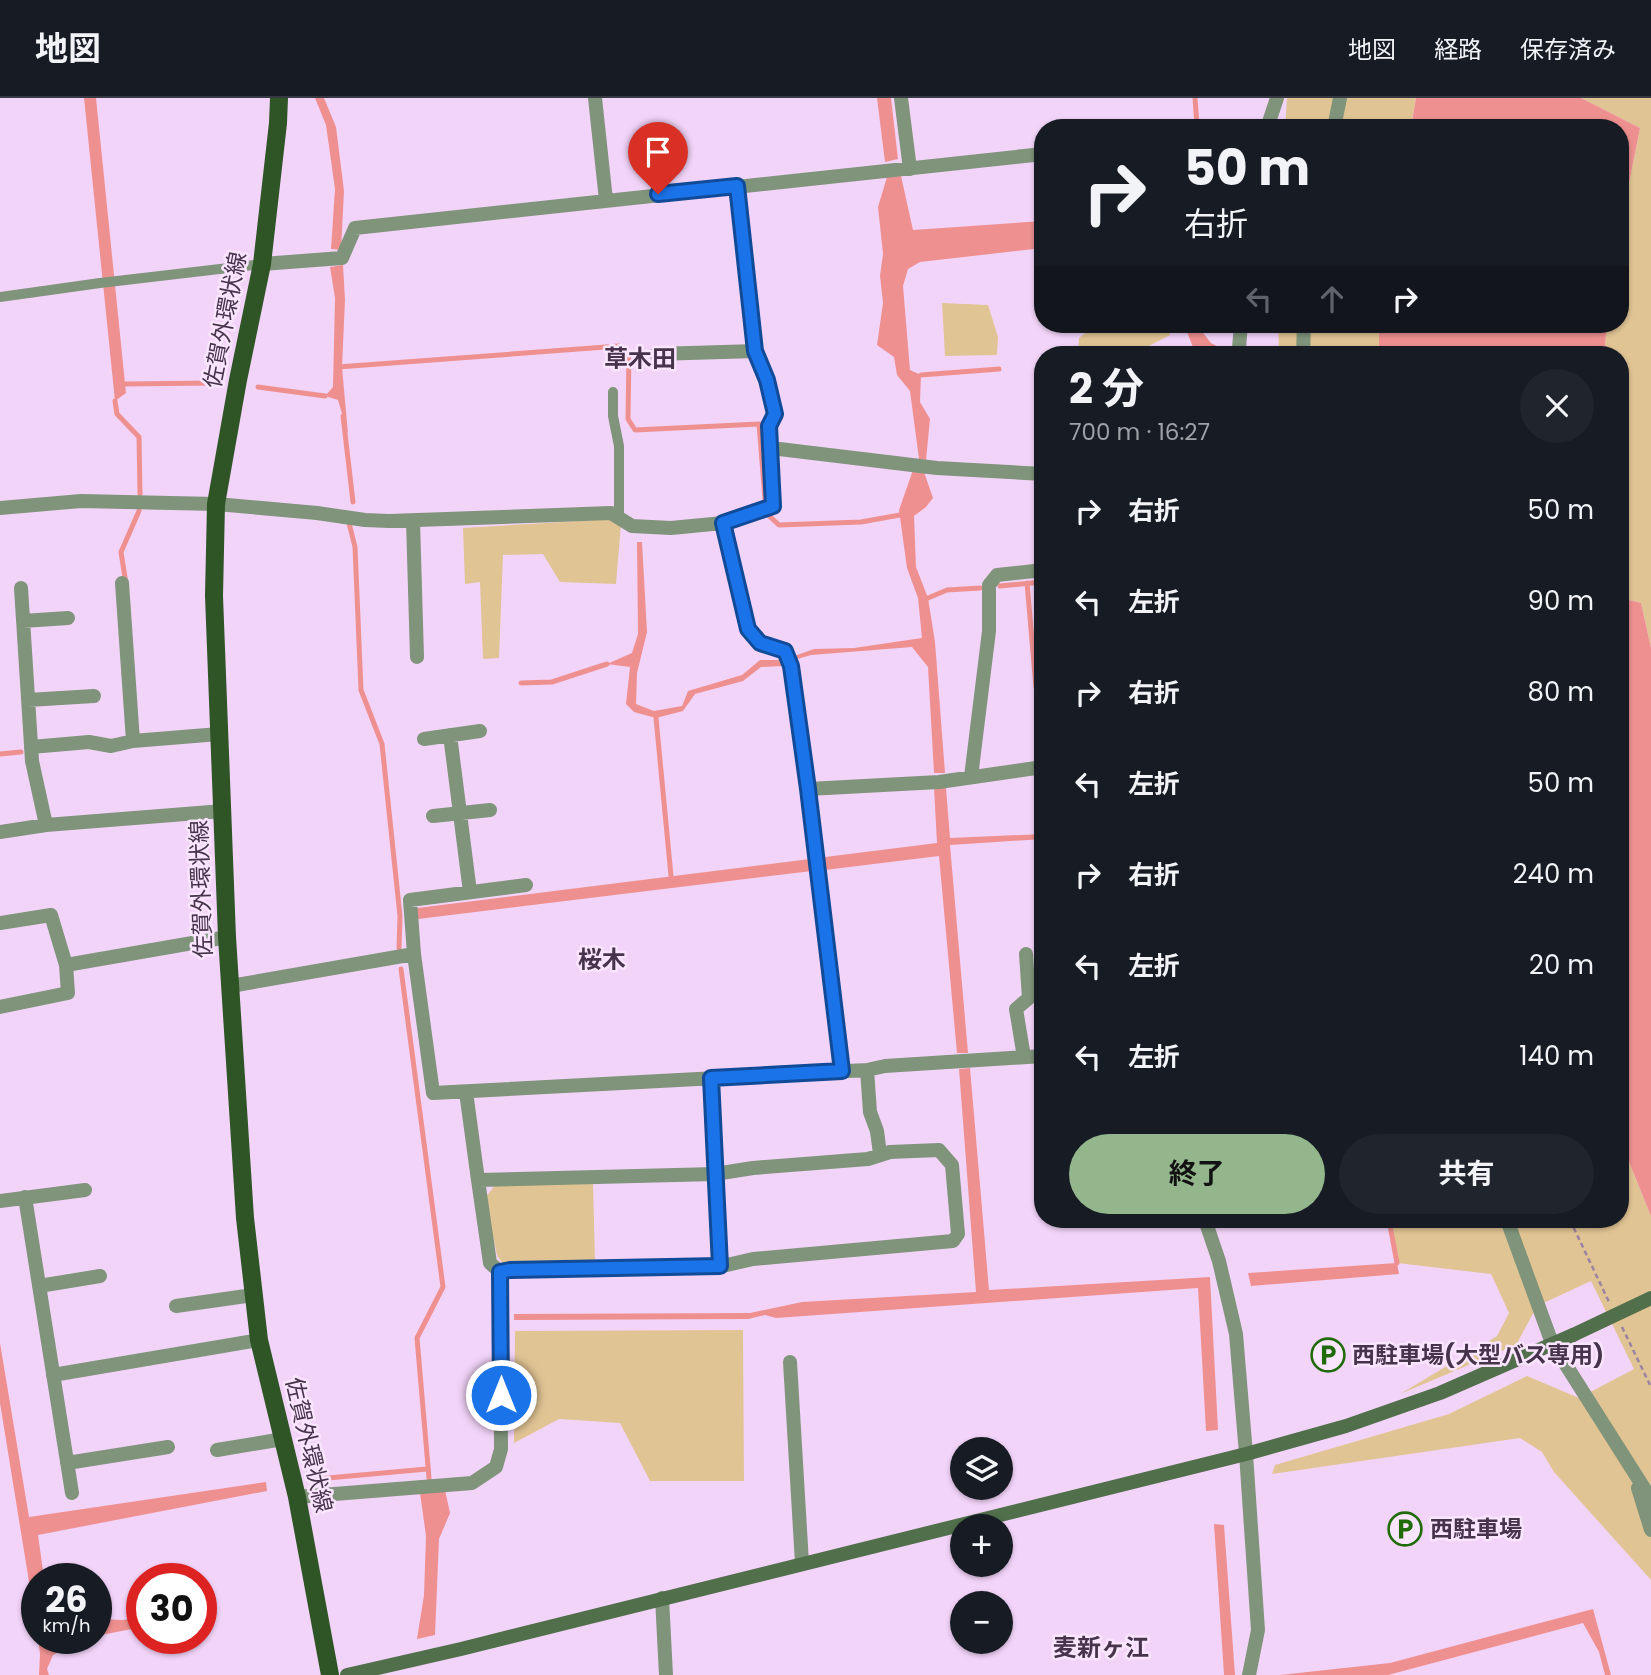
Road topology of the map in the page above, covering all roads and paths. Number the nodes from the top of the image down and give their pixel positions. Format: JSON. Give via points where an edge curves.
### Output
{"nodes":[{"id":1,"x":279,"y":98,"type":"edge"},
{"id":2,"x":595,"y":98,"type":"edge"},
{"id":3,"x":901,"y":98,"type":"edge"},
{"id":4,"x":1277,"y":98,"type":"edge"},
{"id":5,"x":1340,"y":98,"type":"edge"},
{"id":6,"x":1270,"y":119,"type":"edge"},
{"id":7,"x":1336,"y":119,"type":"edge"},
{"id":8,"x":1034,"y":155,"type":"edge"},
{"id":9,"x":910,"y":169,"type":"junction"},
{"id":10,"x":737,"y":186,"type":"junction"},
{"id":11,"x":606,"y":200,"type":"junction"},
{"id":12,"x":262,"y":264,"type":"junction"},
{"id":13,"x":0,"y":297,"type":"edge"},
{"id":14,"x":755,"y":351,"type":"junction"},
{"id":15,"x":656,"y":354,"type":"dead end"},
{"id":16,"x":613,"y":392,"type":"dead end"},
{"id":17,"x":771,"y":449,"type":"junction"},
{"id":18,"x":1034,"y":473,"type":"edge"},
{"id":19,"x":216,"y":504,"type":"junction"},
{"id":20,"x":0,"y":508,"type":"edge"},
{"id":21,"x":619,"y":518,"type":"junction"},
{"id":22,"x":412,"y":521,"type":"junction"},
{"id":23,"x":723,"y":523,"type":"junction"},
{"id":24,"x":1034,"y":571,"type":"edge"},
{"id":25,"x":122,"y":583,"type":"dead end"},
{"id":26,"x":20,"y":588,"type":"dead end"},
{"id":27,"x":68,"y":618,"type":"dead end"},
{"id":28,"x":23,"y":621,"type":"junction"},
{"id":29,"x":417,"y":657,"type":"dead end"},
{"id":30,"x":94,"y":696,"type":"dead end"},
{"id":31,"x":28,"y":700,"type":"junction"},
{"id":32,"x":481,"y":731,"type":"dead end"},
{"id":33,"x":219,"y":734,"type":"junction"},
{"id":34,"x":450,"y":735,"type":"junction"},
{"id":35,"x":424,"y":739,"type":"dead end"},
{"id":36,"x":133,"y":741,"type":"junction"},
{"id":37,"x":31,"y":747,"type":"junction"},
{"id":38,"x":1034,"y":768,"type":"edge"},
{"id":39,"x":971,"y":777,"type":"junction"},
{"id":40,"x":808,"y":789,"type":"junction"},
{"id":41,"x":490,"y":810,"type":"dead end"},
{"id":42,"x":223,"y":811,"type":"junction"},
{"id":43,"x":460,"y":813,"type":"junction"},
{"id":44,"x":433,"y":816,"type":"dead end"},
{"id":45,"x":46,"y":825,"type":"junction"},
{"id":46,"x":0,"y":832,"type":"edge"},
{"id":47,"x":526,"y":884,"type":"dead end"},
{"id":48,"x":470,"y":892,"type":"junction"},
{"id":49,"x":0,"y":923,"type":"edge"},
{"id":50,"x":227,"y":937,"type":"junction"},
{"id":51,"x":414,"y":954,"type":"junction"},
{"id":52,"x":1026,"y":954,"type":"dead end"},
{"id":53,"x":66,"y":965,"type":"junction"},
{"id":54,"x":231,"y":986,"type":"junction"},
{"id":55,"x":0,"y":1007,"type":"edge"},
{"id":56,"x":1034,"y":1056,"type":"edge"},
{"id":57,"x":1024,"y":1057,"type":"junction"},
{"id":58,"x":867,"y":1070,"type":"junction"},
{"id":59,"x":842,"y":1071,"type":"junction"},
{"id":60,"x":711,"y":1078,"type":"junction"},
{"id":61,"x":466,"y":1092,"type":"junction"},
{"id":62,"x":880,"y":1154,"type":"junction"},
{"id":63,"x":715,"y":1174,"type":"junction"},
{"id":64,"x":478,"y":1180,"type":"junction"},
{"id":65,"x":85,"y":1190,"type":"dead end"},
{"id":66,"x":25,"y":1197,"type":"junction"},
{"id":67,"x":0,"y":1201,"type":"edge"},
{"id":68,"x":1208,"y":1228,"type":"edge"},
{"id":69,"x":1510,"y":1228,"type":"edge"},
{"id":70,"x":720,"y":1266,"type":"junction"},
{"id":71,"x":500,"y":1272,"type":"junction"},
{"id":72,"x":100,"y":1276,"type":"dead end"},
{"id":73,"x":39,"y":1286,"type":"junction"},
{"id":74,"x":253,"y":1295,"type":"junction"},
{"id":75,"x":1651,"y":1298,"type":"edge"},
{"id":76,"x":176,"y":1306,"type":"dead end"},
{"id":77,"x":259,"y":1340,"type":"junction"},
{"id":78,"x":1552,"y":1343,"type":"junction"},
{"id":79,"x":790,"y":1363,"type":"dead end"},
{"id":80,"x":53,"y":1375,"type":"junction"},
{"id":81,"x":283,"y":1439,"type":"junction"},
{"id":82,"x":168,"y":1447,"type":"dead end"},
{"id":83,"x":217,"y":1450,"type":"dead end"},
{"id":84,"x":1246,"y":1454,"type":"junction"},
{"id":85,"x":67,"y":1463,"type":"junction"},
{"id":86,"x":1633,"y":1472,"type":"junction"},
{"id":87,"x":72,"y":1493,"type":"dead end"},
{"id":88,"x":297,"y":1497,"type":"junction"},
{"id":89,"x":1651,"y":1499,"type":"edge"},
{"id":90,"x":1651,"y":1530,"type":"edge"},
{"id":91,"x":802,"y":1563,"type":"junction"},
{"id":92,"x":662,"y":1598,"type":"junction"},
{"id":93,"x":330,"y":1675,"type":"edge"},
{"id":94,"x":347,"y":1675,"type":"edge"},
{"id":95,"x":666,"y":1675,"type":"edge"},
{"id":96,"x":1249,"y":1675,"type":"edge"}],
"edges":[{"from":1,"to":12,"type":"main road","name":"佐賀外環状線"},
{"from":2,"to":11,"type":"street"},
{"from":3,"to":9,"type":"street"},
{"from":4,"to":6,"type":"street"},
{"from":5,"to":7,"type":"street"},
{"from":8,"to":9,"type":"street"},
{"from":9,"to":10,"type":"street"},
{"from":10,"to":11,"type":"street"},
{"from":10,"to":14,"type":"street"},
{"from":11,"to":12,"type":"street","via":[[355,228],[342,258]]},
{"from":12,"to":13,"type":"lane"},
{"from":12,"to":19,"type":"main road","name":"佐賀外環状線"},
{"from":14,"to":15,"type":"street"},
{"from":14,"to":17,"type":"street","via":[[775,414],[769,426]]},
{"from":16,"to":21,"type":"lane"},
{"from":17,"to":18,"type":"street","via":[[937,468]]},
{"from":17,"to":23,"type":"street","via":[[773,506]]},
{"from":19,"to":20,"type":"street","via":[[81,501]]},
{"from":19,"to":22,"type":"street"},
{"from":19,"to":33,"type":"main road","name":"佐賀外環状線"},
{"from":21,"to":22,"type":"street","via":[[611,513]]},
{"from":21,"to":23,"type":"street","via":[[632,526],[671,528]]},
{"from":22,"to":29,"type":"street"},
{"from":23,"to":40,"type":"street","via":[[748,629],[760,643],[785,651],[791,666]]},
{"from":24,"to":39,"type":"street","via":[[997,575],[989,585],[989,631]]},
{"from":25,"to":36,"type":"street"},
{"from":26,"to":28,"type":"street"},
{"from":27,"to":28,"type":"street"},
{"from":28,"to":31,"type":"street"},
{"from":30,"to":31,"type":"street"},
{"from":31,"to":37,"type":"street"},
{"from":32,"to":34,"type":"street"},
{"from":33,"to":36,"type":"street"},
{"from":33,"to":42,"type":"main road","name":"佐賀外環状線"},
{"from":34,"to":35,"type":"street"},
{"from":34,"to":43,"type":"street"},
{"from":36,"to":37,"type":"street","via":[[111,746],[89,742]]},
{"from":37,"to":45,"type":"street"},
{"from":38,"to":39,"type":"street"},
{"from":39,"to":40,"type":"street"},
{"from":40,"to":59,"type":"street"},
{"from":41,"to":43,"type":"street"},
{"from":42,"to":45,"type":"street"},
{"from":42,"to":50,"type":"main road","name":"佐賀外環状線"},
{"from":43,"to":44,"type":"street"},
{"from":43,"to":48,"type":"street"},
{"from":45,"to":46,"type":"street"},
{"from":47,"to":48,"type":"street"},
{"from":48,"to":51,"type":"street","via":[[410,900]]},
{"from":49,"to":53,"type":"street","via":[[51,915]]},
{"from":50,"to":53,"type":"street"},
{"from":50,"to":54,"type":"main road","name":"佐賀外環状線"},
{"from":51,"to":54,"type":"street"},
{"from":51,"to":61,"type":"street","via":[[433,1093]]},
{"from":52,"to":57,"type":"street","via":[[1029,998],[1016,1009]]},
{"from":53,"to":55,"type":"street","via":[[68,993]]},
{"from":54,"to":74,"type":"main road","name":"佐賀外環状線"},
{"from":56,"to":57,"type":"street"},
{"from":57,"to":58,"type":"street"},
{"from":58,"to":59,"type":"street"},
{"from":58,"to":62,"type":"street"},
{"from":59,"to":60,"type":"street"},
{"from":60,"to":61,"type":"street"},
{"from":60,"to":63,"type":"street"},
{"from":61,"to":64,"type":"street"},
{"from":62,"to":63,"type":"street","via":[[868,1159]]},
{"from":62,"to":70,"type":"street","via":[[939,1150],[952,1165],[958,1234],[953,1241]]},
{"from":63,"to":64,"type":"street"},
{"from":63,"to":70,"type":"street"},
{"from":64,"to":71,"type":"street","via":[[489,1263]]},
{"from":65,"to":66,"type":"street"},
{"from":66,"to":67,"type":"street"},
{"from":66,"to":73,"type":"street"},
{"from":68,"to":84,"type":"street","via":[[1236,1334]]},
{"from":69,"to":78,"type":"street"},
{"from":70,"to":71,"type":"street"},
{"from":71,"to":88,"type":"street","via":[[501,1449],[496,1467],[472,1483]]},
{"from":72,"to":73,"type":"street"},
{"from":73,"to":80,"type":"street"},
{"from":74,"to":76,"type":"street"},
{"from":74,"to":77,"type":"main road","name":"佐賀外環状線"},
{"from":75,"to":78,"type":"street","bridge":true},
{"from":77,"to":80,"type":"street"},
{"from":77,"to":81,"type":"main road","name":"佐賀外環状線"},
{"from":78,"to":84,"type":"street","via":[[1440,1393]]},
{"from":78,"to":86,"type":"street"},
{"from":79,"to":91,"type":"street"},
{"from":80,"to":85,"type":"street"},
{"from":81,"to":83,"type":"street"},
{"from":81,"to":88,"type":"main road","name":"佐賀外環状線"},
{"from":82,"to":85,"type":"street"},
{"from":84,"to":91,"type":"street"},
{"from":84,"to":96,"type":"street","via":[[1258,1630]]},
{"from":85,"to":87,"type":"street"},
{"from":86,"to":89,"type":"street"},
{"from":86,"to":90,"type":"street"},
{"from":88,"to":93,"type":"main road","name":"佐賀外環状線"},
{"from":91,"to":92,"type":"street"},
{"from":92,"to":94,"type":"street"},
{"from":92,"to":95,"type":"street"}]}
